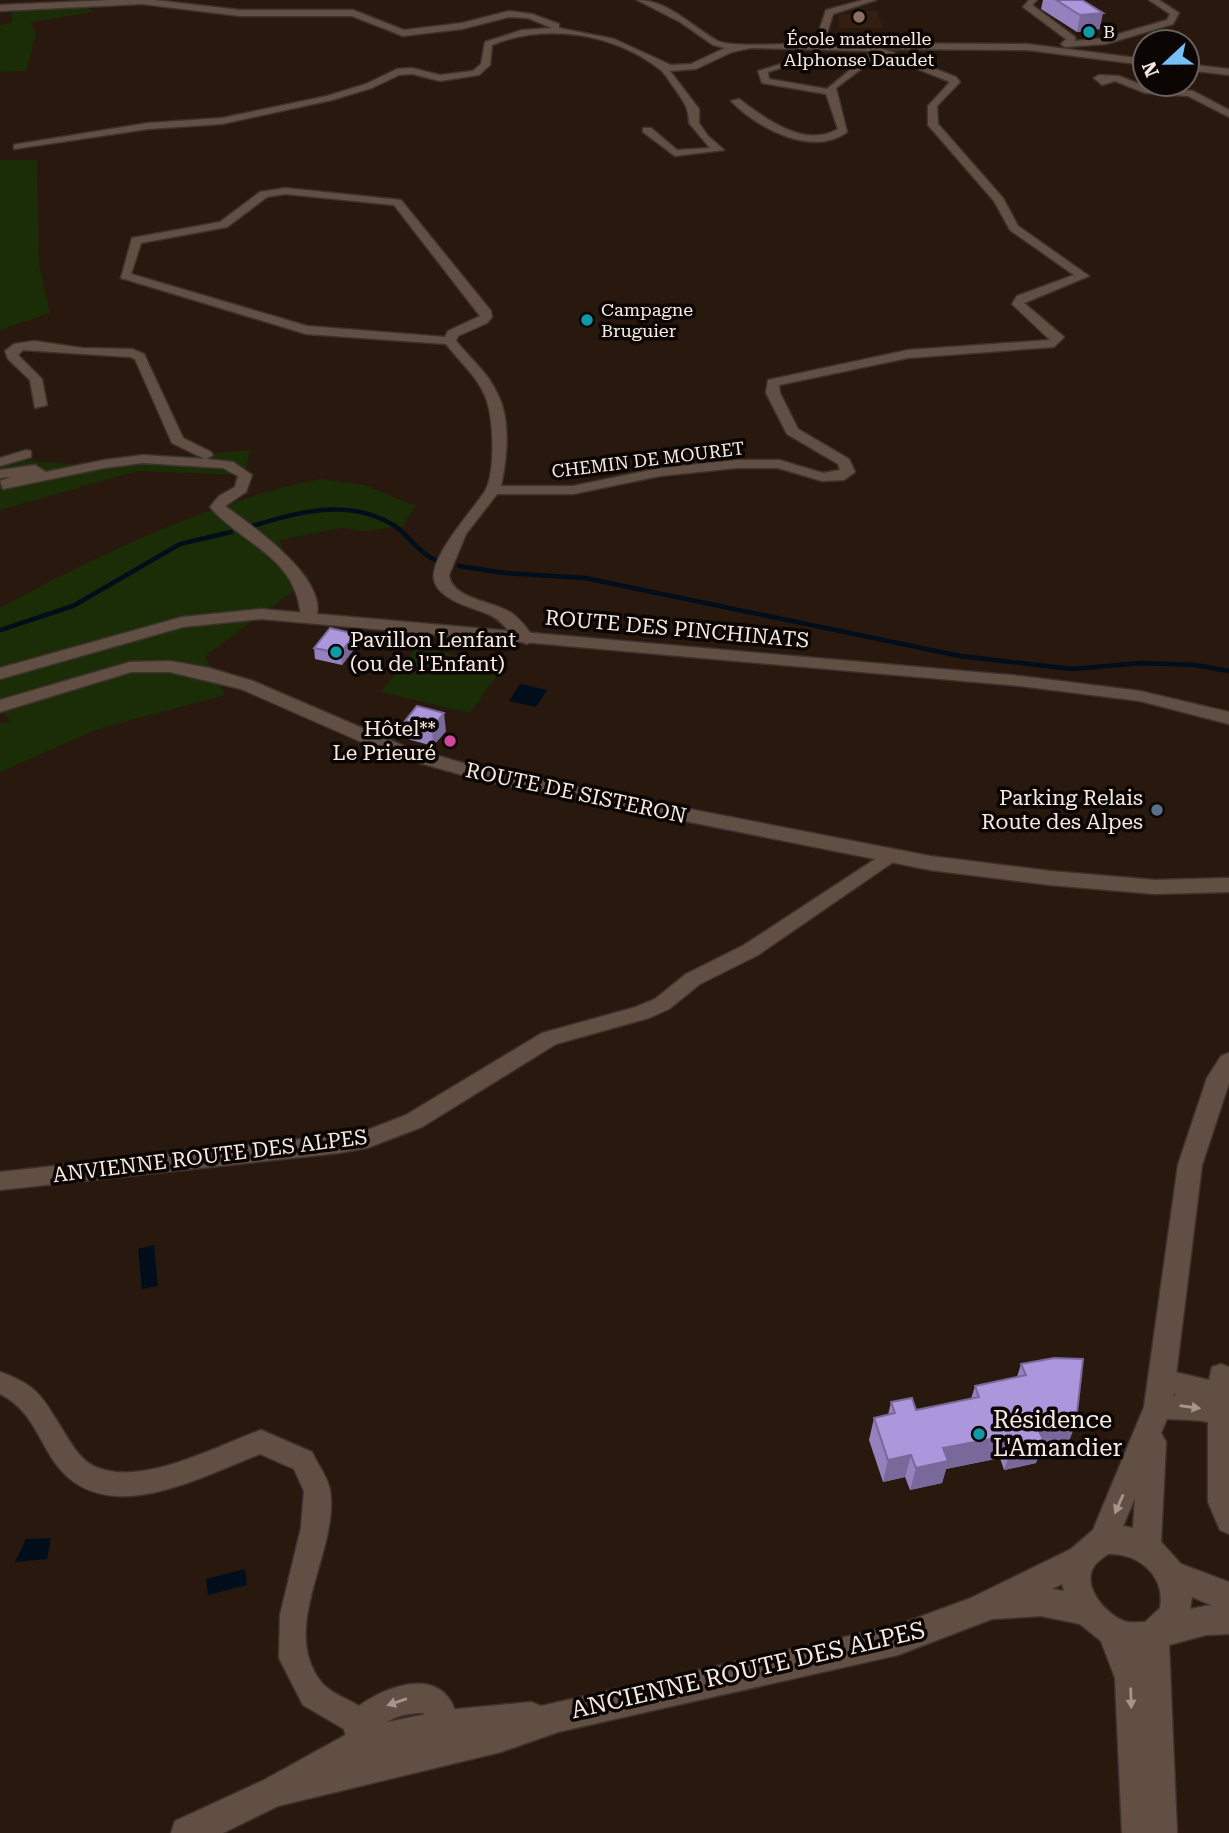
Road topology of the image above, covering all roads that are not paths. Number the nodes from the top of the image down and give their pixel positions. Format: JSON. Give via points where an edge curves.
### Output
{"nodes":[{"id":1,"x":641,"y":0,"type":"edge"},
{"id":2,"x":872,"y":0,"type":"edge"},
{"id":3,"x":1153,"y":0,"type":"edge"},
{"id":4,"x":1033,"y":1,"type":"edge"},
{"id":5,"x":0,"y":8,"type":"edge"},
{"id":6,"x":573,"y":31,"type":"junction"},
{"id":7,"x":1065,"y":44,"type":"junction"},
{"id":8,"x":819,"y":46,"type":"junction"},
{"id":9,"x":730,"y":47,"type":"junction"},
{"id":10,"x":974,"y":47,"type":"junction"},
{"id":11,"x":882,"y":49,"type":"junction"},
{"id":12,"x":1040,"y":49,"type":"junction"},
{"id":13,"x":1074,"y":53,"type":"junction"},
{"id":14,"x":1131,"y":60,"type":"edge"},
{"id":15,"x":662,"y":66,"type":"junction"},
{"id":16,"x":778,"y":66,"type":"dead end"},
{"id":17,"x":1201,"y":69,"type":"edge"},
{"id":18,"x":1229,"y":72,"type":"edge"},
{"id":19,"x":1105,"y":83,"type":"dead end"},
{"id":20,"x":830,"y":92,"type":"junction"},
{"id":21,"x":736,"y":101,"type":"dead end"},
{"id":22,"x":1229,"y":114,"type":"edge"},
{"id":23,"x":648,"y":130,"type":"dead end"},
{"id":24,"x":18,"y":147,"type":"dead end"},
{"id":25,"x":450,"y":341,"type":"junction"},
{"id":26,"x":40,"y":405,"type":"dead end"},
{"id":27,"x":26,"y":454,"type":"dead end"},
{"id":28,"x":220,"y":461,"type":"junction"},
{"id":29,"x":0,"y":463,"type":"edge"},
{"id":30,"x":0,"y":473,"type":"edge"},
{"id":31,"x":493,"y":490,"type":"junction"},
{"id":32,"x":309,"y":618,"type":"junction"},
{"id":33,"x":527,"y":639,"type":"junction"},
{"id":34,"x":0,"y":674,"type":"edge"},
{"id":35,"x":0,"y":706,"type":"edge"},
{"id":36,"x":1229,"y":718,"type":"edge"},
{"id":37,"x":889,"y":856,"type":"junction"},
{"id":38,"x":1229,"y":886,"type":"edge"},
{"id":39,"x":1171,"y":887,"type":"junction"},
{"id":40,"x":1229,"y":896,"type":"edge"},
{"id":41,"x":1229,"y":1062,"type":"edge"},
{"id":42,"x":0,"y":1181,"type":"edge"},
{"id":43,"x":1162,"y":1380,"type":"junction"},
{"id":44,"x":0,"y":1383,"type":"edge"},
{"id":45,"x":1221,"y":1394,"type":"junction"},
{"id":46,"x":1155,"y":1415,"type":"junction"},
{"id":47,"x":1229,"y":1521,"type":"edge"},
{"id":48,"x":1103,"y":1540,"type":"junction"},
{"id":49,"x":1146,"y":1548,"type":"junction"},
{"id":50,"x":1079,"y":1560,"type":"junction"},
{"id":51,"x":1172,"y":1575,"type":"junction"},
{"id":52,"x":1229,"y":1597,"type":"edge"},
{"id":53,"x":978,"y":1610,"type":"junction"},
{"id":54,"x":1086,"y":1610,"type":"junction"},
{"id":55,"x":1229,"y":1619,"type":"edge"},
{"id":56,"x":1113,"y":1633,"type":"junction"},
{"id":57,"x":1158,"y":1633,"type":"junction"},
{"id":58,"x":440,"y":1738,"type":"junction"},
{"id":59,"x":365,"y":1744,"type":"junction"},
{"id":60,"x":187,"y":1833,"type":"edge"},
{"id":61,"x":1138,"y":1833,"type":"edge"},
{"id":62,"x":1161,"y":1833,"type":"edge"}],
"edges":[{"from":1,"to":9,"type":"street"},
{"from":2,"to":8,"type":"street","via":[[829,12]]},
{"from":3,"to":7,"type":"street","via":[[1175,13],[1170,22],[1106,41]]},
{"from":4,"to":7,"type":"street","via":[[1026,5],[1072,39]]},
{"from":5,"to":6,"type":"street","via":[[142,1],[240,13],[353,13],[403,33],[516,14]]},
{"from":6,"to":15,"type":"street","via":[[611,40]]},
{"from":6,"to":24,"type":"street","via":[[533,30],[500,38],[488,44],[485,65],[476,73],[440,78],[397,72],[329,98],[222,121],[148,126]]},
{"from":7,"to":12,"type":"street"},
{"from":8,"to":9,"type":"street"},
{"from":8,"to":11,"type":"street"},
{"from":9,"to":15,"type":"street","via":[[702,66]]},
{"from":10,"to":11,"type":"street"},
{"from":10,"to":12,"type":"street"},
{"from":10,"to":13,"type":"street"},
{"from":11,"to":20,"type":"street"},
{"from":11,"to":31,"type":"street","name":"CHEMIN DE MOURET","via":[[955,80],[932,104],[929,117],[933,125],[999,201],[1020,234],[1083,276],[1018,304],[1058,337],[1054,344],[908,354],[773,383],[773,393],[792,431],[844,462],[848,471],[839,477],[822,477],[779,464],[737,464],[660,472],[573,490]]},
{"from":12,"to":13,"type":"street"},
{"from":13,"to":14,"type":"street"},
{"from":15,"to":23,"type":"street","via":[[694,109],[694,123],[704,138],[719,150],[676,153]]},
{"from":16,"to":20,"type":"street","via":[[763,71],[765,81]]},
{"from":17,"to":18,"type":"street"},
{"from":19,"to":22,"type":"street","via":[[1099,78],[1116,78],[1145,90],[1189,93]]},
{"from":20,"to":21,"type":"street","via":[[843,130],[827,136],[781,133]]},
{"from":25,"to":25,"type":"street","via":[[452,334],[483,320],[485,311],[397,202],[267,193],[223,225],[136,240],[125,276],[306,330]]},
{"from":25,"to":31,"type":"street","via":[[492,395],[498,472]]},
{"from":26,"to":28,"type":"street","via":[[36,379],[12,356],[15,348],[39,344],[132,353],[140,358],[177,440]]},
{"from":27,"to":29,"type":"street"},
{"from":28,"to":30,"type":"street","via":[[159,458],[106,462],[8,486],[6,483],[39,472]]},
{"from":28,"to":32,"type":"street","via":[[245,475],[241,489],[217,508],[287,562],[310,604]]},
{"from":29,"to":30,"type":"street","via":[[25,465]]},
{"from":31,"to":33,"type":"street","via":[[459,533],[441,575],[442,583],[452,593],[507,618]]},
{"from":32,"to":33,"type":"main road","name":"ROUTE DES PINCHINATS"},
{"from":32,"to":34,"type":"main road","name":"ROUTE DES PINCHINATS","via":[[248,615],[182,622]]},
{"from":33,"to":36,"type":"main road","name":"ROUTE DES PINCHINATS","via":[[1091,689]]},
{"from":35,"to":37,"type":"main road","name":"ROUTE DE SISTERON","via":[[130,667],[191,668],[226,677],[385,747],[436,763]]},
{"from":37,"to":39,"type":"main road","name":"ROUTE DE SISTERON","via":[[1068,880]]},
{"from":37,"to":42,"type":"street","name":"ANVIENNE ROUTE DES ALPES","via":[[751,950],[693,979],[662,1004],[549,1038],[393,1131],[338,1144]]},
{"from":38,"to":39,"type":"main road","name":"ROUTE DE SISTERON"},
{"from":39,"to":40,"type":"main road","name":"ROUTE DE SISTERON"},
{"from":41,"to":43,"type":"main road","via":[[1219,1078],[1190,1165]]},
{"from":43,"to":45,"type":"street"},
{"from":43,"to":46,"type":"main road"},
{"from":44,"to":59,"type":"street","via":[[19,1389],[40,1409],[58,1449],[77,1472],[106,1483],[142,1485],[172,1478],[261,1442],[300,1455],[312,1473],[318,1502],[314,1536],[295,1598],[290,1651],[302,1685]]},
{"from":46,"to":45,"type":"street","one_way":true},
{"from":45,"to":47,"type":"street","via":[[1222,1502]]},
{"from":46,"to":48,"type":"main road","one_way":true},
{"from":46,"to":49,"type":"main road"},
{"from":48,"to":49,"type":"main road","via":[[1124,1540]]},
{"from":48,"to":50,"type":"main road"},
{"from":49,"to":51,"type":"main road"},
{"from":50,"to":53,"type":"main road","name":"ANCIENNE ROUTE DES ALPES"},
{"from":50,"to":54,"type":"main road","via":[[1075,1584]]},
{"from":51,"to":52,"type":"main road"},
{"from":51,"to":57,"type":"main road","via":[[1178,1596],[1175,1616]]},
{"from":53,"to":54,"type":"main road","name":"ANCIENNE ROUTE DES ALPES","via":[[1028,1601]]},
{"from":53,"to":58,"type":"main road","name":"ANCIENNE ROUTE DES ALPES","via":[[898,1640],[558,1716],[501,1736]]},
{"from":54,"to":56,"type":"main road"},
{"from":55,"to":57,"type":"main road"},
{"from":56,"to":57,"type":"main road","via":[[1134,1638]]},
{"from":56,"to":61,"type":"main road","one_way":true,"via":[[1130,1678]]},
{"from":57,"to":62,"type":"main road"},
{"from":58,"to":59,"type":"main road","name":"ANCIENNE ROUTE DES ALPES"},
{"from":58,"to":59,"type":"street","one_way":true,"via":[[440,1710],[429,1699],[413,1697],[367,1715]]},
{"from":59,"to":60,"type":"main road","name":"ANCIENNE ROUTE DES ALPES"}]}
